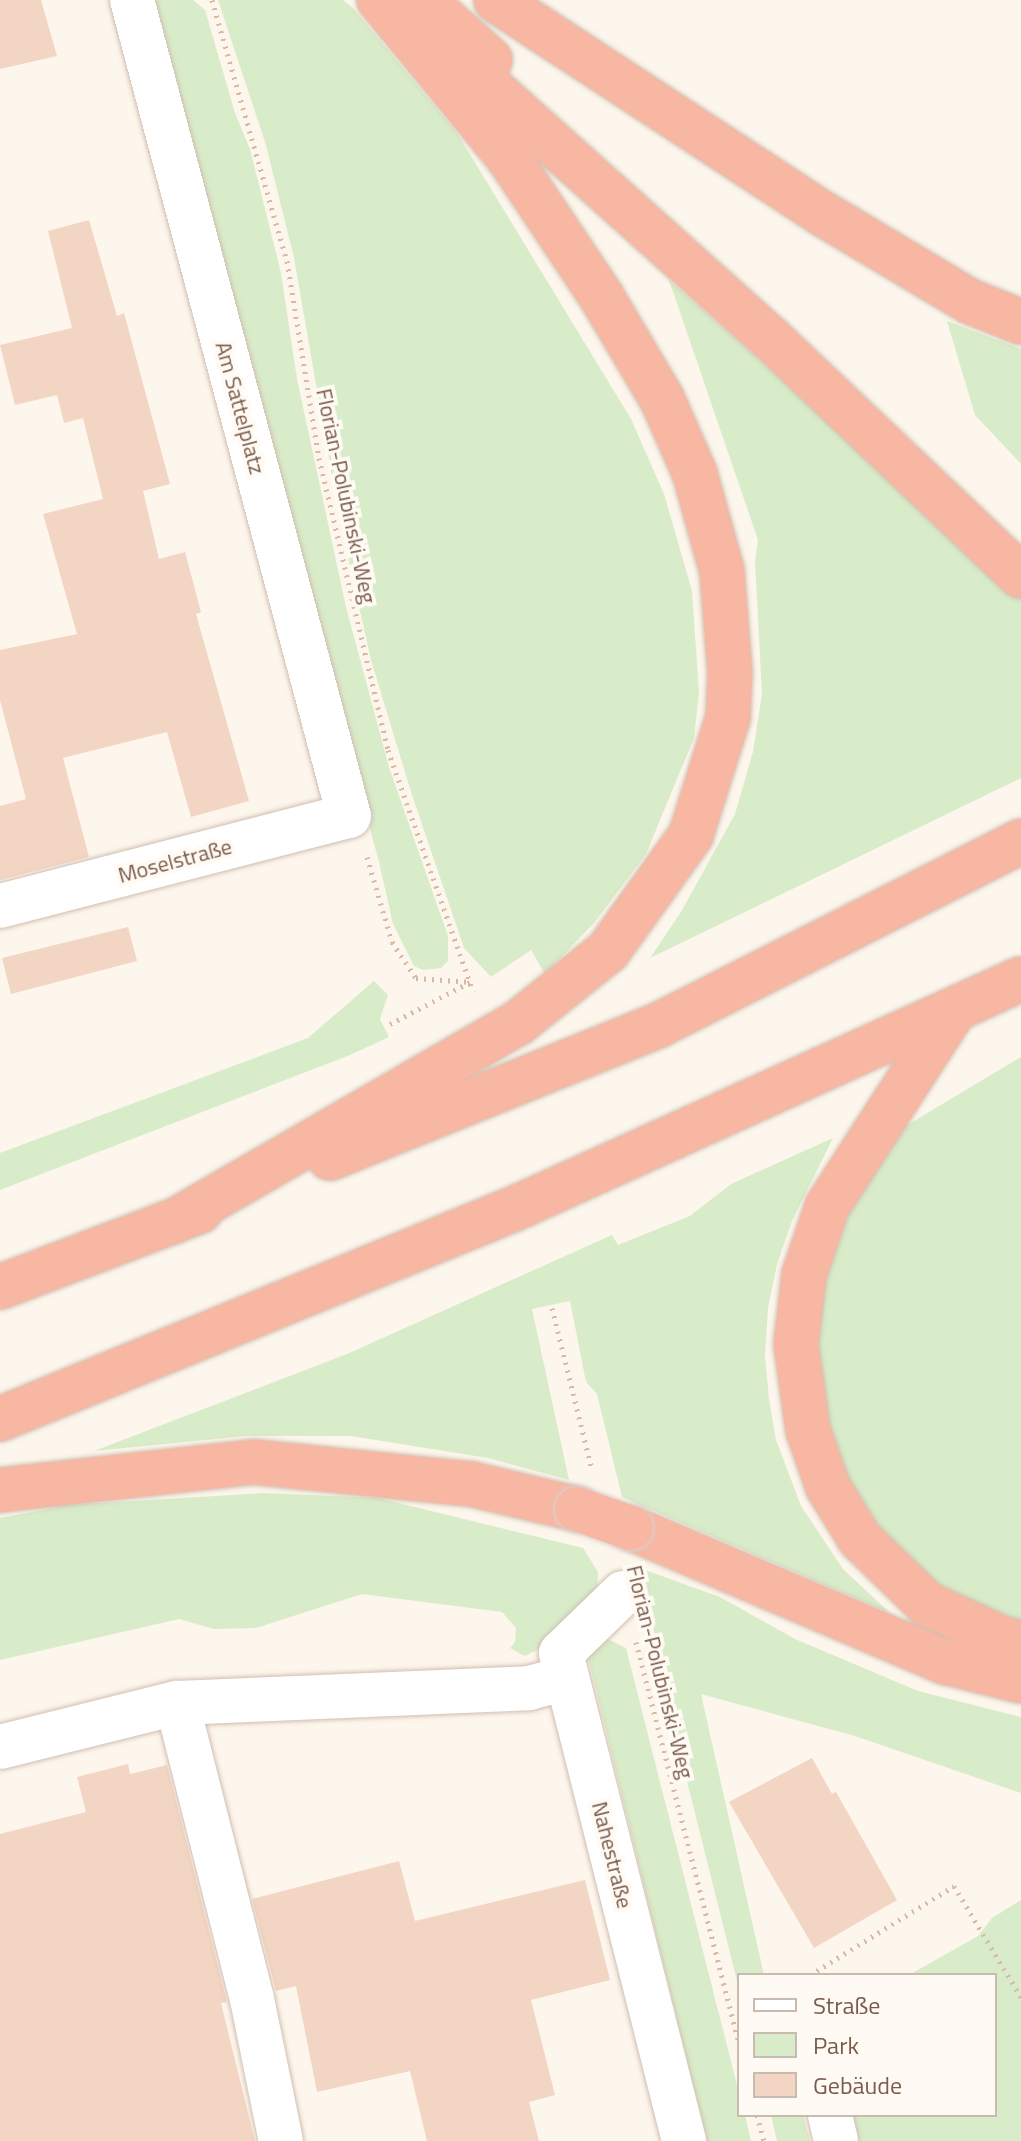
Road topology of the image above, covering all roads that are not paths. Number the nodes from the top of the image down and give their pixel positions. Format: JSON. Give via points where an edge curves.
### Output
{"nodes":[{"id":1,"x":132,"y":0,"type":"edge"},
{"id":2,"x":379,"y":0,"type":"edge"},
{"id":3,"x":392,"y":0,"type":"edge"},
{"id":4,"x":423,"y":0,"type":"edge"},
{"id":5,"x":496,"y":0,"type":"edge"},
{"id":6,"x":1021,"y":322,"type":"edge"},
{"id":7,"x":1021,"y":537,"type":"edge"},
{"id":8,"x":1021,"y":576,"type":"edge"},
{"id":9,"x":349,"y":816,"type":"joint"},
{"id":10,"x":1021,"y":841,"type":"edge"},
{"id":11,"x":0,"y":906,"type":"edge"},
{"id":12,"x":1021,"y":979,"type":"edge"},
{"id":13,"x":953,"y":1012,"type":"junction"},
{"id":14,"x":173,"y":1222,"type":"junction"},
{"id":15,"x":0,"y":1287,"type":"edge"},
{"id":16,"x":0,"y":1419,"type":"edge"},
{"id":17,"x":0,"y":1490,"type":"edge"},
{"id":18,"x":623,"y":1593,"type":"road end"},
{"id":19,"x":1021,"y":1643,"type":"edge"},
{"id":20,"x":567,"y":1678,"type":"junction"},
{"id":21,"x":1021,"y":1681,"type":"edge"},
{"id":22,"x":177,"y":1703,"type":"junction"},
{"id":23,"x":0,"y":1747,"type":"edge"},
{"id":24,"x":830,"y":2117,"type":"edge"},
{"id":25,"x":281,"y":2141,"type":"edge"},
{"id":26,"x":684,"y":2141,"type":"edge"},
{"id":27,"x":836,"y":2141,"type":"edge"}],
"edges":[{"from":1,"to":9,"type":"street","name":"Am Sattelplatz"},
{"from":2,"to":14,"type":"highway","via":[[509,158],[662,399],[695,474],[722,571],[728,718],[691,835],[608,951],[518,1023]]},
{"from":3,"to":8,"type":"highway","via":[[769,337]]},
{"from":4,"to":7,"type":"highway"},
{"from":5,"to":6,"type":"highway","via":[[825,215],[969,301]]},
{"from":9,"to":11,"type":"street","name":"Moselstraße"},
{"from":10,"to":14,"type":"highway","via":[[659,1025]]},
{"from":12,"to":13,"type":"highway"},
{"from":13,"to":16,"type":"highway","via":[[516,1208]]},
{"from":13,"to":19,"type":"highway","via":[[827,1207],[804,1275],[796,1344],[808,1430],[828,1487],[860,1539],[927,1604]]},
{"from":14,"to":15,"type":"highway"},
{"from":17,"to":21,"type":"highway","bridge":true,"via":[[254,1462],[585,1491],[631,1528],[945,1662]]},
{"from":18,"to":20,"type":"street","name":"Nahestraße","via":[[561,1653]]},
{"from":20,"to":22,"type":"street","via":[[529,1688]]},
{"from":20,"to":26,"type":"street","name":"Nahestraße"},
{"from":22,"to":23,"type":"street"},
{"from":22,"to":25,"type":"street","via":[[252,1999]]},
{"from":24,"to":27,"type":"street"}]}
